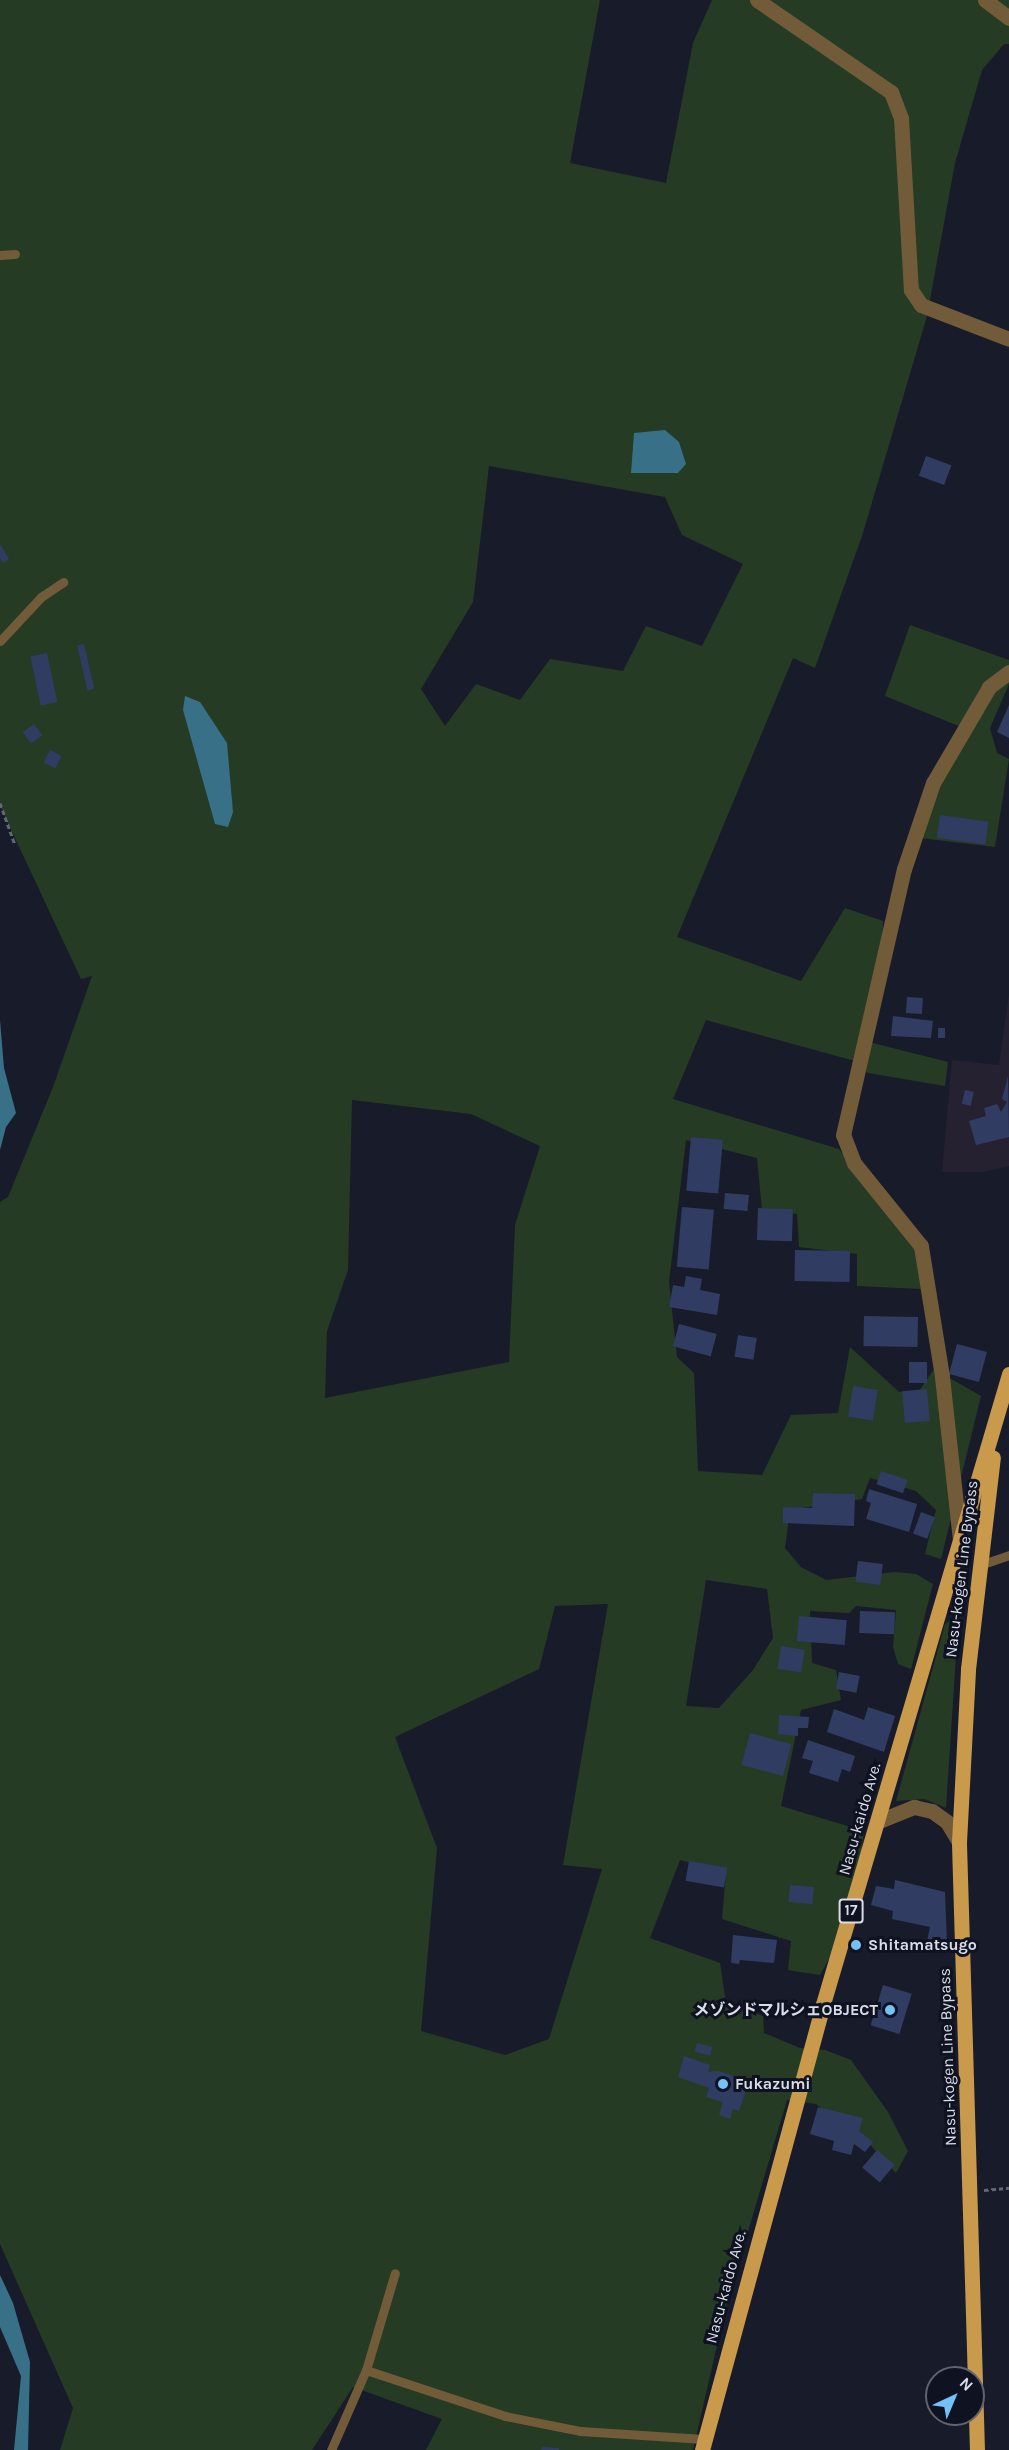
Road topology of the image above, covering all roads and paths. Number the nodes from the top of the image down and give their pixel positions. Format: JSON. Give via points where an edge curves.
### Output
{"nodes":[{"id":1,"x":757,"y":0,"type":"edge"},
{"id":2,"x":985,"y":0,"type":"edge"},
{"id":3,"x":1009,"y":18,"type":"edge"},
{"id":4,"x":15,"y":254,"type":"dead end"},
{"id":5,"x":0,"y":255,"type":"edge"},
{"id":6,"x":1009,"y":339,"type":"edge"},
{"id":7,"x":63,"y":582,"type":"dead end"},
{"id":8,"x":0,"y":641,"type":"edge"},
{"id":9,"x":1009,"y":672,"type":"edge"},
{"id":10,"x":0,"y":803,"type":"edge"},
{"id":11,"x":15,"y":845,"type":"dead end"},
{"id":12,"x":1009,"y":1374,"type":"edge"},
{"id":13,"x":999,"y":1412,"type":"junction"},
{"id":14,"x":960,"y":1542,"type":"junction"},
{"id":15,"x":1009,"y":1555,"type":"edge"},
{"id":16,"x":980,"y":1565,"type":"junction"},
{"id":17,"x":879,"y":1821,"type":"junction"},
{"id":18,"x":959,"y":1842,"type":"junction"},
{"id":19,"x":1009,"y":2188,"type":"edge"},
{"id":20,"x":970,"y":2192,"type":"junction"},
{"id":21,"x":395,"y":2273,"type":"dead end"},
{"id":22,"x":366,"y":2370,"type":"junction"},
{"id":23,"x":703,"y":2444,"type":"edge"},
{"id":24,"x":331,"y":2450,"type":"edge"},
{"id":25,"x":977,"y":2450,"type":"edge"}],
"edges":[{"from":1,"to":6,"type":"street","via":[[891,92],[901,118],[911,290],[921,305]]},
{"from":2,"to":3,"type":"street"},
{"from":4,"to":5,"type":"lane"},
{"from":7,"to":8,"type":"lane","via":[[41,597]]},
{"from":9,"to":14,"type":"street","via":[[989,687],[933,783],[904,869],[843,1135],[854,1163],[921,1246],[942,1376]]},
{"from":10,"to":11,"type":"path"},
{"from":12,"to":13,"type":"main road","name":"Nasu-kaido Ave.","number":"17"},
{"from":13,"to":14,"type":"main road","name":"Nasu-kaido Ave.","number":"17"},
{"from":13,"to":16,"type":"main road","name":"Nasu-kogen Line Bypass","number":"17"},
{"from":14,"to":17,"type":"main road","name":"Nasu-kaido Ave.","number":"17"},
{"from":15,"to":16,"type":"lane"},
{"from":16,"to":18,"type":"main road","name":"Nasu-kogen Line Bypass","number":"17","via":[[968,1669]]},
{"from":17,"to":18,"type":"street","via":[[914,1807],[932,1811],[947,1822]]},
{"from":17,"to":23,"type":"main road","name":"Nasu-kaido Ave.","number":"17","via":[[823,2004]]},
{"from":18,"to":20,"type":"main road","name":"Nasu-kogen Line Bypass","number":"17"},
{"from":19,"to":20,"type":"path"},
{"from":20,"to":25,"type":"main road","name":"Nasu-kogen Line Bypass","number":"17"},
{"from":21,"to":22,"type":"lane"},
{"from":22,"to":23,"type":"lane","via":[[505,2416],[580,2431]]},
{"from":22,"to":24,"type":"lane"}]}
